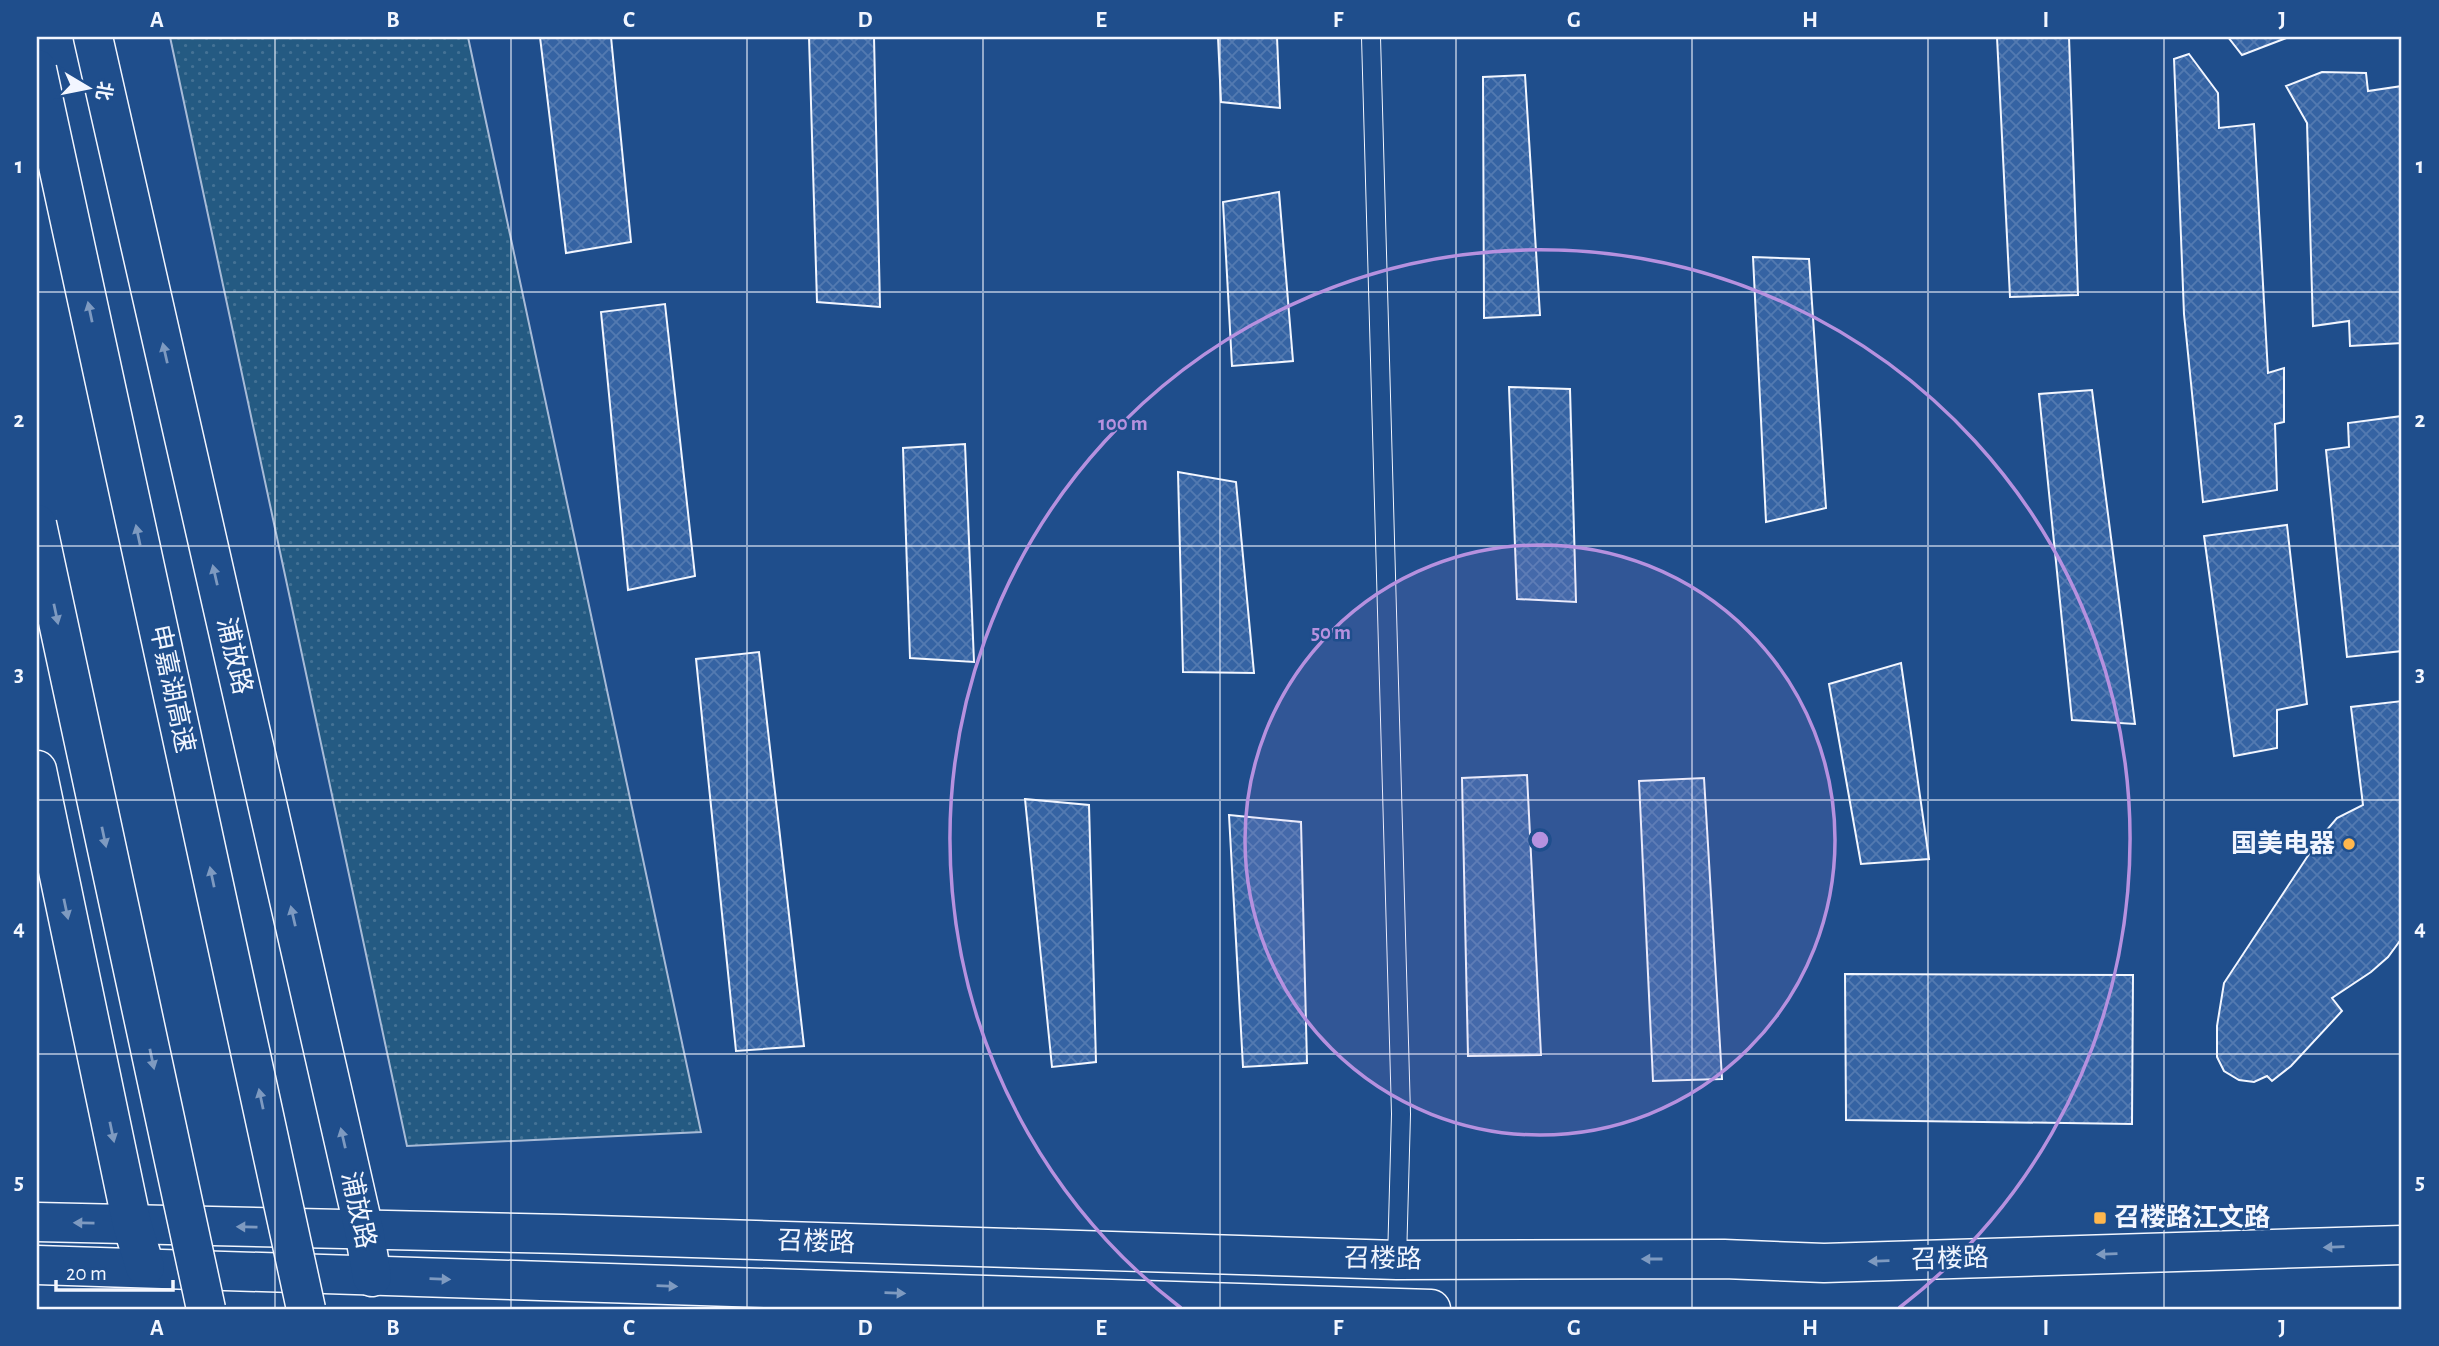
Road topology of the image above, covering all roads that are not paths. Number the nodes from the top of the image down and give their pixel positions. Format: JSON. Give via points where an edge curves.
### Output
{"nodes":[{"id":1,"x":93,"y":37,"type":"edge"},
{"id":2,"x":1371,"y":37,"type":"edge"},
{"id":3,"x":37,"y":69,"type":"edge"},
{"id":4,"x":37,"y":524,"type":"edge"},
{"id":5,"x":37,"y":770,"type":"edge"},
{"id":6,"x":37,"y":1222,"type":"edge"},
{"id":7,"x":132,"y":1224,"type":"junction"},
{"id":8,"x":364,"y":1230,"type":"junction"},
{"id":9,"x":2402,"y":1245,"type":"edge"},
{"id":10,"x":1397,"y":1260,"type":"junction"},
{"id":11,"x":37,"y":1265,"type":"edge"},
{"id":12,"x":145,"y":1267,"type":"junction"},
{"id":13,"x":372,"y":1277,"type":"junction"},
{"id":14,"x":206,"y":1309,"type":"edge"},
{"id":15,"x":306,"y":1309,"type":"edge"},
{"id":16,"x":1431,"y":1309,"type":"edge"}],
"edges":[{"from":8,"to":1,"type":"main road","name":"浦放路","one_way":true},
{"from":2,"to":10,"type":"lane","via":[[1401,1114]]},
{"from":15,"to":3,"type":"main road","name":"申嘉湖高速","one_way":true,"bridge":true},
{"from":4,"to":14,"type":"main road","one_way":true,"bridge":true},
{"from":5,"to":7,"type":"main road","one_way":true},
{"from":7,"to":6,"type":"main road","one_way":true},
{"from":8,"to":7,"type":"main road","name":"召楼路","one_way":true},
{"from":7,"to":12,"type":"main road"},
{"from":8,"to":10,"type":"main road","name":"召楼路"},
{"from":8,"to":13,"type":"main road","name":"浦放路"},
{"from":9,"to":10,"type":"main road","name":"召楼路","one_way":true,"via":[[1824,1263]]},
{"from":11,"to":12,"type":"main road"},
{"from":12,"to":13,"type":"main road","name":"召楼路"},
{"from":13,"to":16,"type":"main road","name":"召楼路","one_way":true}]}
